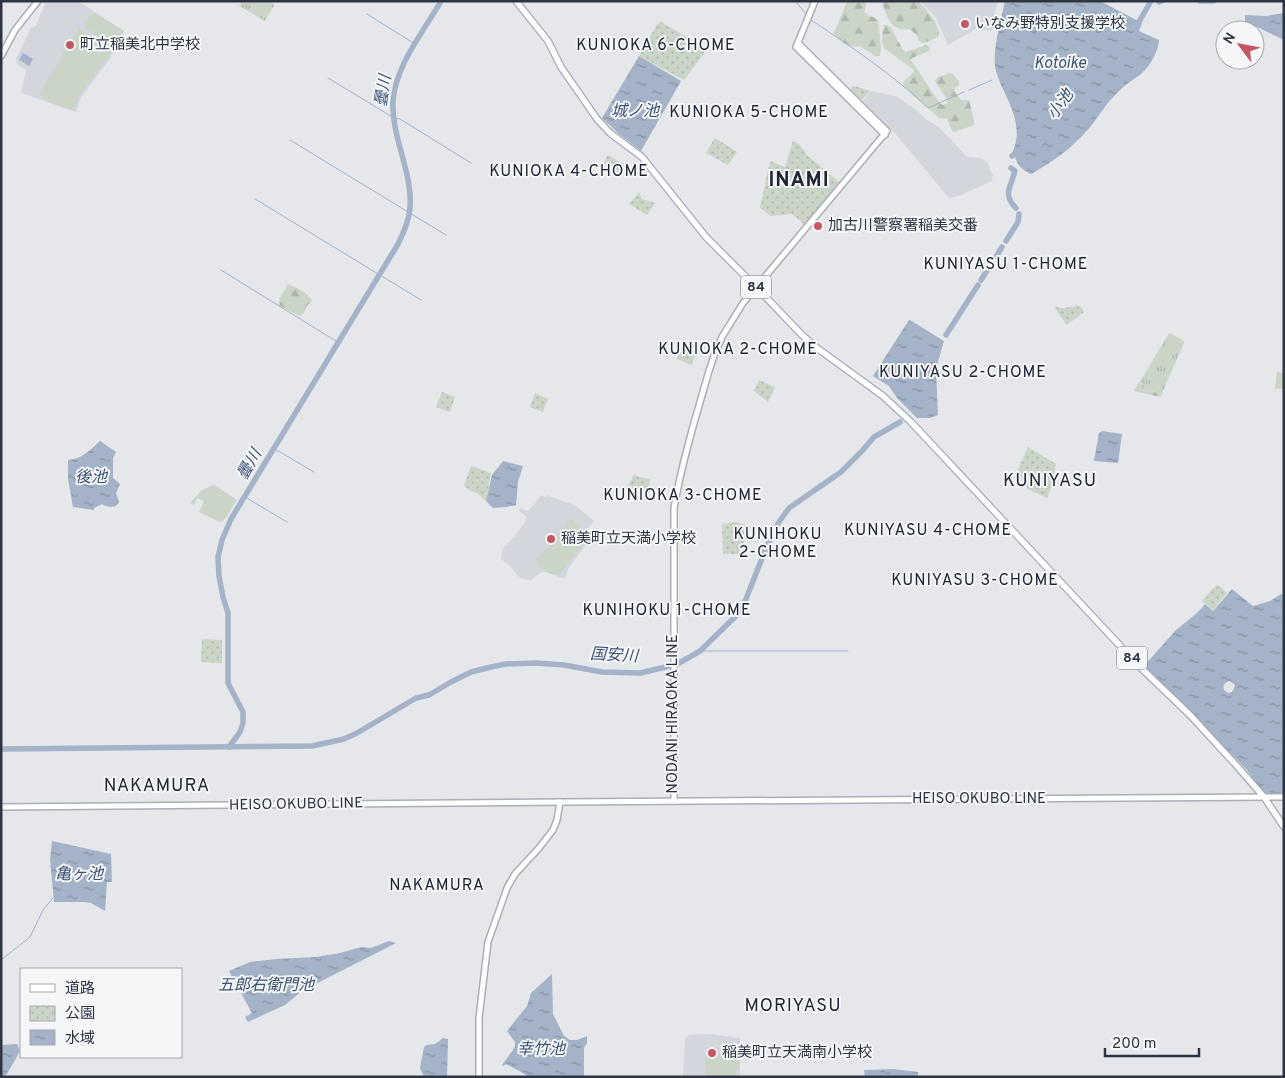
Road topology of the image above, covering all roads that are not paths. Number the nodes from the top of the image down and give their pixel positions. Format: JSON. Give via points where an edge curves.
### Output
{"nodes":[{"id":1,"x":38,"y":1,"type":"edge"},
{"id":2,"x":516,"y":1,"type":"edge"},
{"id":3,"x":815,"y":1,"type":"edge"},
{"id":4,"x":1,"y":56,"type":"edge"},
{"id":5,"x":756,"y":287,"type":"junction"},
{"id":6,"x":1264,"y":797,"type":"junction"},
{"id":7,"x":1284,"y":797,"type":"edge"},
{"id":8,"x":674,"y":801,"type":"junction"},
{"id":9,"x":560,"y":802,"type":"junction"},
{"id":10,"x":1,"y":807,"type":"edge"},
{"id":11,"x":1284,"y":827,"type":"edge"},
{"id":12,"x":479,"y":1077,"type":"edge"}],
"edges":[{"from":1,"to":4,"type":"main road","via":[[15,30]]},
{"from":2,"to":5,"type":"main road","number":"84","via":[[548,40],[569,79],[602,126],[642,157],[701,232]]},
{"from":3,"to":5,"type":"main road","name":"NODANI HIRAOKA LINE","via":[[797,45],[886,133]]},
{"from":5,"to":6,"type":"main road","number":"84","via":[[807,340],[883,396],[911,422]]},
{"from":5,"to":8,"type":"main road","name":"NODANI HIRAOKA LINE","via":[[733,318],[714,356],[678,484],[674,512]]},
{"from":6,"to":7,"type":"main road","name":"HEISO OKUBO LINE"},
{"from":6,"to":8,"type":"main road","name":"HEISO OKUBO LINE"},
{"from":6,"to":11,"type":"main road","number":"84"},
{"from":8,"to":9,"type":"main road","name":"NODANI HIRAOKA LINE"},
{"from":9,"to":10,"type":"main road","name":"HEISO OKUBO LINE"},
{"from":9,"to":12,"type":"main road","via":[[553,830],[507,888],[488,942],[478,1018]]}]}
